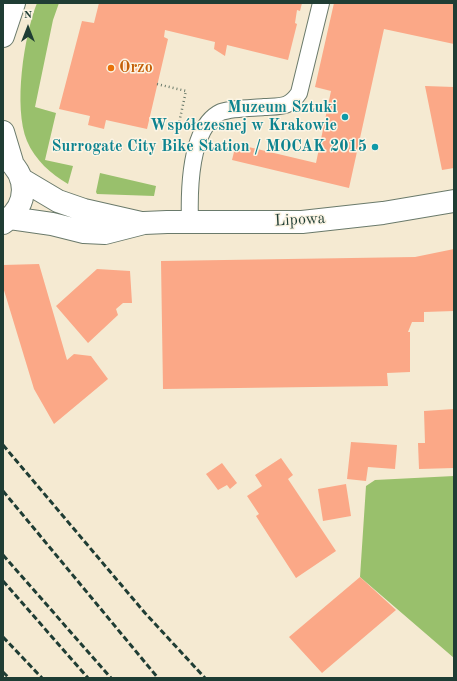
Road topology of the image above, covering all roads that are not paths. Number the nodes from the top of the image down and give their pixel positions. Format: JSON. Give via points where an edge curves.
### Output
{"nodes":[{"id":1,"x":14,"y":3,"type":"edge"},
{"id":2,"x":321,"y":3,"type":"edge"},
{"id":3,"x":3,"y":36,"type":"edge"},
{"id":4,"x":3,"y":132,"type":"edge"},
{"id":5,"x":12,"y":165,"type":"edge"},
{"id":6,"x":454,"y":202,"type":"edge"},
{"id":7,"x":7,"y":221,"type":"edge"},
{"id":8,"x":190,"y":222,"type":"junction"},
{"id":9,"x":144,"y":224,"type":"junction"}],
"edges":[{"from":1,"to":3,"type":"street"},
{"from":2,"to":8,"type":"lane","via":[[299,93],[292,102],[282,106],[222,112],[206,123],[198,140],[190,185]]},
{"from":4,"to":5,"type":"street"},
{"from":5,"to":7,"type":"street","via":[[23,189],[22,200],[17,210]]},
{"from":5,"to":9,"type":"street","name":"Lipowa","via":[[58,201]]},
{"from":6,"to":8,"type":"street","name":"Lipowa","via":[[302,222]]},
{"from":7,"to":9,"type":"street","name":"Lipowa","via":[[52,224],[84,232],[105,233]]},
{"from":8,"to":9,"type":"street","name":"Lipowa"}]}
